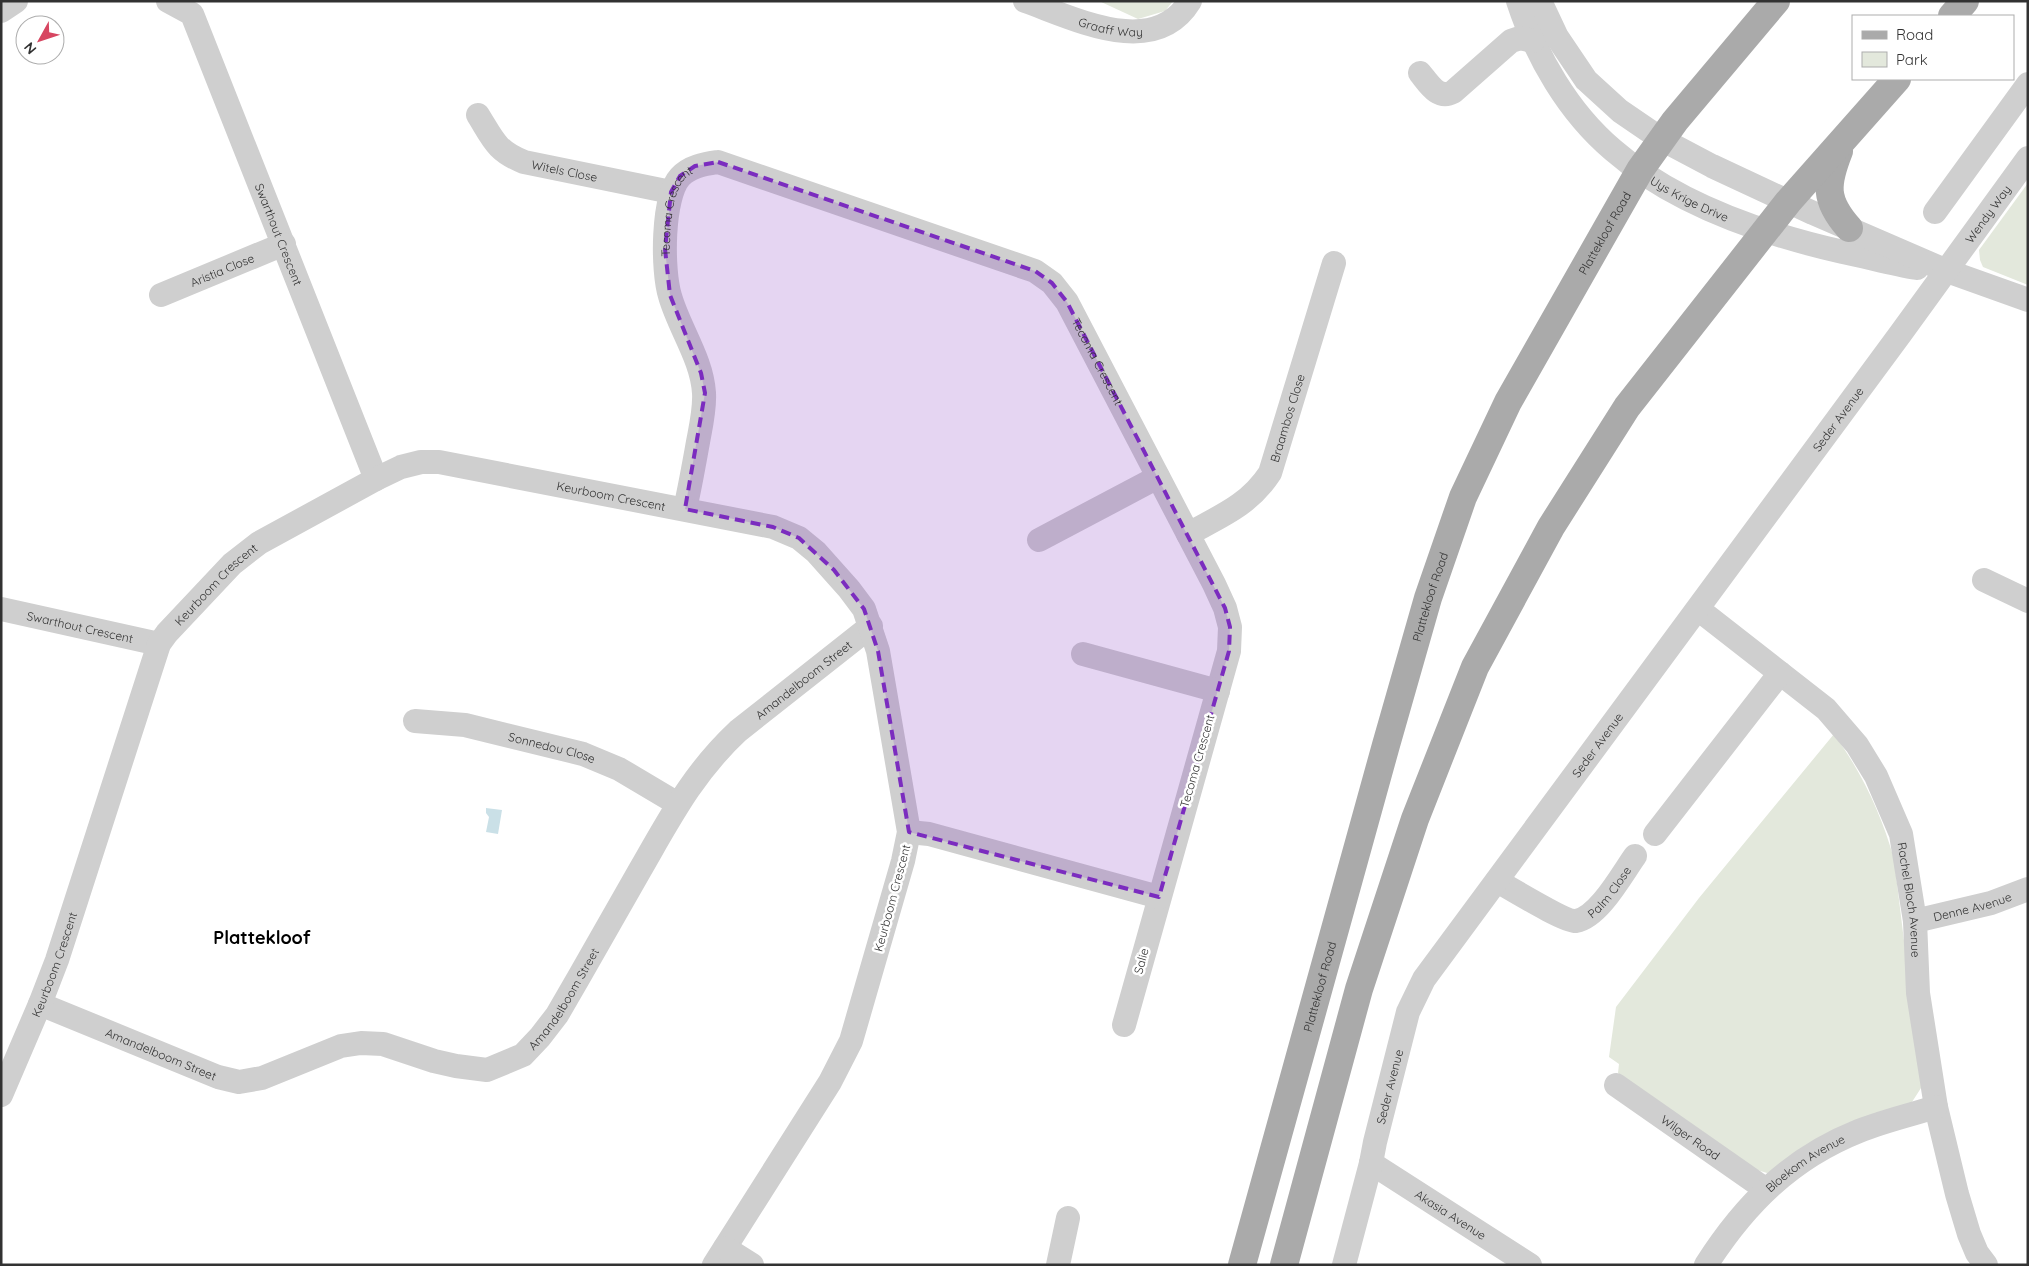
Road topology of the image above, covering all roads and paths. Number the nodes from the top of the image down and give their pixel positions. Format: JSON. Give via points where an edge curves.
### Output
{"nodes":[{"id":1,"x":16,"y":1,"type":"edge"},
{"id":2,"x":168,"y":1,"type":"edge"},
{"id":3,"x":1025,"y":1,"type":"edge"},
{"id":4,"x":1190,"y":1,"type":"edge"},
{"id":5,"x":1518,"y":1,"type":"edge"},
{"id":6,"x":1540,"y":1,"type":"edge"},
{"id":7,"x":1776,"y":1,"type":"edge"},
{"id":8,"x":1965,"y":1,"type":"edge"},
{"id":9,"x":196,"y":8,"type":"edge"},
{"id":10,"x":1,"y":11,"type":"edge"},
{"id":11,"x":1953,"y":15,"type":"edge"},
{"id":12,"x":1533,"y":41,"type":"junction"},
{"id":13,"x":1420,"y":73,"type":"dead end"},
{"id":14,"x":1896,"y":80,"type":"edge"},
{"id":15,"x":2028,"y":84,"type":"edge"},
{"id":16,"x":478,"y":115,"type":"dead end"},
{"id":17,"x":1661,"y":139,"type":"junction"},
{"id":18,"x":1842,"y":142,"type":"junction"},
{"id":19,"x":2028,"y":158,"type":"edge"},
{"id":20,"x":1640,"y":170,"type":"junction"},
{"id":21,"x":671,"y":192,"type":"junction"},
{"id":22,"x":1788,"y":202,"type":"junction"},
{"id":23,"x":1935,"y":212,"type":"dead end"},
{"id":24,"x":1849,"y":228,"type":"junction"},
{"id":25,"x":1766,"y":232,"type":"junction"},
{"id":26,"x":284,"y":244,"type":"junction"},
{"id":27,"x":1334,"y":263,"type":"dead end"},
{"id":28,"x":1947,"y":271,"type":"junction"},
{"id":29,"x":161,"y":295,"type":"dead end"},
{"id":30,"x":2028,"y":300,"type":"edge"},
{"id":31,"x":1158,"y":477,"type":"junction"},
{"id":32,"x":376,"y":479,"type":"junction"},
{"id":33,"x":685,"y":510,"type":"junction"},
{"id":34,"x":1188,"y":534,"type":"junction"},
{"id":35,"x":1039,"y":540,"type":"dead end"},
{"id":36,"x":1984,"y":580,"type":"dead end"},
{"id":37,"x":2028,"y":601,"type":"edge"},
{"id":38,"x":1,"y":609,"type":"edge"},
{"id":39,"x":1698,"y":609,"type":"junction"},
{"id":40,"x":870,"y":626,"type":"junction"},
{"id":41,"x":159,"y":644,"type":"junction"},
{"id":42,"x":1083,"y":654,"type":"dead end"},
{"id":43,"x":1780,"y":673,"type":"junction"},
{"id":44,"x":1218,"y":691,"type":"junction"},
{"id":45,"x":415,"y":721,"type":"dead end"},
{"id":46,"x":678,"y":804,"type":"junction"},
{"id":47,"x":909,"y":832,"type":"junction"},
{"id":48,"x":1655,"y":834,"type":"dead end"},
{"id":49,"x":1635,"y":856,"type":"dead end"},
{"id":50,"x":1497,"y":881,"type":"junction"},
{"id":51,"x":2028,"y":889,"type":"edge"},
{"id":52,"x":1159,"y":897,"type":"junction"},
{"id":53,"x":1915,"y":921,"type":"junction"},
{"id":54,"x":40,"y":1004,"type":"junction"},
{"id":55,"x":1124,"y":1025,"type":"dead end"},
{"id":56,"x":1616,"y":1085,"type":"dead end"},
{"id":57,"x":1,"y":1095,"type":"edge"},
{"id":58,"x":1936,"y":1108,"type":"junction"},
{"id":59,"x":1371,"y":1163,"type":"junction"},
{"id":60,"x":1765,"y":1189,"type":"junction"},
{"id":61,"x":1068,"y":1218,"type":"dead end"},
{"id":62,"x":719,"y":1256,"type":"edge"},
{"id":63,"x":752,"y":1265,"type":"edge"},
{"id":64,"x":1058,"y":1265,"type":"edge"},
{"id":65,"x":1242,"y":1265,"type":"edge"},
{"id":66,"x":1284,"y":1265,"type":"edge"},
{"id":67,"x":1344,"y":1265,"type":"edge"},
{"id":68,"x":1530,"y":1265,"type":"edge"},
{"id":69,"x":1706,"y":1265,"type":"edge"},
{"id":70,"x":1986,"y":1265,"type":"edge"}],
"edges":[{"from":1,"to":10,"type":"street"},
{"from":2,"to":9,"type":"street","name":"Swarthout Crescent"},
{"from":3,"to":4,"type":"street","name":"Graaff Way","via":[[1112,30],[1137,32],[1168,23]]},
{"from":5,"to":12,"type":"street","name":"Uys Krige Drive"},
{"from":6,"to":17,"type":"street","name":"Uys Krige Drive","via":[[1557,38],[1586,80],[1620,111]]},
{"from":7,"to":17,"type":"main road","name":"Plattekloof Road"},
{"from":8,"to":11,"type":"main road"},
{"from":9,"to":26,"type":"street","name":"Swarthout Crescent"},
{"from":12,"to":13,"type":"street","via":[[1520,38],[1511,41],[1448,95],[1436,92]]},
{"from":12,"to":20,"type":"street","name":"Uys Krige Drive","via":[[1557,84],[1580,114],[1612,150]]},
{"from":14,"to":18,"type":"main road"},
{"from":15,"to":23,"type":"street"},
{"from":16,"to":21,"type":"street","name":"Witels Close","via":[[496,144],[508,155],[524,162]]},
{"from":17,"to":20,"type":"main road","name":"Plattekloof Road"},
{"from":17,"to":22,"type":"street","name":"Uys Krige Drive"},
{"from":18,"to":22,"type":"main road"},
{"from":18,"to":24,"type":"main road","via":[[1830,176],[1828,193],[1834,209]]},
{"from":19,"to":28,"type":"street","name":"Wendy Way"},
{"from":20,"to":25,"type":"street","name":"Uys Krige Drive","via":[[1709,209]]},
{"from":20,"to":65,"type":"main road","name":"Plattekloof Road","via":[[1508,402],[1463,497],[1428,598]]},
{"from":21,"to":31,"type":"street","name":"Tecoma Crescent","via":[[680,176],[696,166],[718,162],[1035,271],[1052,282],[1067,302]]},
{"from":21,"to":33,"type":"street","name":"Tecoma Crescent","via":[[665,249],[666,274],[670,296],[701,373],[705,393]]},
{"from":22,"to":24,"type":"street","name":"Uys Krige Drive"},
{"from":22,"to":25,"type":"main road"},
{"from":24,"to":28,"type":"street","name":"Uys Krige Drive"},
{"from":25,"to":28,"type":"street","name":"Uys Krige Drive","via":[[1892,264]]},
{"from":25,"to":66,"type":"main road","via":[[1627,407],[1551,527],[1475,667],[1414,819],[1359,989]]},
{"from":26,"to":29,"type":"street","name":"Aristia Close"},
{"from":26,"to":32,"type":"street","name":"Swarthout Crescent"},
{"from":27,"to":34,"type":"street","name":"Braambos Close","via":[[1270,473],[1248,500]]},
{"from":28,"to":30,"type":"street","name":"Uys Krige Drive"},
{"from":28,"to":39,"type":"street","name":"Seder Avenue"},
{"from":31,"to":34,"type":"street","name":"Tecoma Crescent"},
{"from":31,"to":35,"type":"street"},
{"from":32,"to":33,"type":"street","name":"Keurboom Crescent","via":[[414,463],[439,462]]},
{"from":32,"to":41,"type":"street","name":"Keurboom Crescent","via":[[259,543],[232,564]]},
{"from":33,"to":40,"type":"street","name":"Keurboom Crescent","via":[[773,527],[799,538],[849,588],[864,609]]},
{"from":34,"to":44,"type":"street","name":"Tecoma Crescent","via":[[1230,627],[1229,651]]},
{"from":36,"to":37,"type":"street"},
{"from":38,"to":41,"type":"street","name":"Swarthout Crescent"},
{"from":39,"to":43,"type":"street","name":"Rachel Bloch Avenue"},
{"from":39,"to":50,"type":"street","name":"Seder Avenue"},
{"from":40,"to":46,"type":"street","name":"Amandelboom Street","via":[[718,750]]},
{"from":40,"to":47,"type":"street","name":"Keurboom Crescent","via":[[878,651]]},
{"from":41,"to":54,"type":"street","name":"Keurboom Crescent"},
{"from":42,"to":44,"type":"street"},
{"from":43,"to":48,"type":"street"},
{"from":43,"to":53,"type":"street","name":"Rachel Bloch Avenue","via":[[1826,708],[1856,744],[1876,776],[1901,834]]},
{"from":44,"to":52,"type":"street","name":"Tecoma Crescent"},
{"from":45,"to":46,"type":"street","name":"Sonnedou Close","via":[[465,726],[583,754],[619,770]]},
{"from":46,"to":54,"type":"street","name":"Amandelboom Street","via":[[557,1015],[523,1056],[487,1070],[441,1063],[383,1044],[361,1043],[341,1046],[262,1078],[239,1082],[218,1077]]},
{"from":47,"to":52,"type":"street","via":[[930,834]]},
{"from":47,"to":62,"type":"street","name":"Keurboom Crescent","via":[[904,861],[851,1041],[830,1082]]},
{"from":49,"to":50,"type":"street","name":"Palm Close","via":[[1598,908],[1588,917],[1575,921]]},
{"from":50,"to":59,"type":"street","name":"Seder Avenue","via":[[1424,979],[1408,1012]]},
{"from":51,"to":53,"type":"street","name":"Denne Avenue","via":[[1991,903]]},
{"from":52,"to":55,"type":"street","name":"Salie"},
{"from":53,"to":58,"type":"street","name":"Rachel Bloch Avenue","via":[[1918,993]]},
{"from":54,"to":57,"type":"street","name":"Keurboom Crescent"},
{"from":56,"to":60,"type":"street","name":"Wilger Road"},
{"from":58,"to":60,"type":"street","name":"Bloekom Avenue","via":[[1860,1130],[1816,1152]]},
{"from":58,"to":70,"type":"street","name":"Rachel Bloch Avenue","via":[[1969,1234]]},
{"from":59,"to":67,"type":"street","name":"Seder Avenue"},
{"from":59,"to":68,"type":"street","name":"Akasia Avenue"},
{"from":60,"to":69,"type":"street","name":"Bloekom Avenue","via":[[1726,1234]]},
{"from":61,"to":64,"type":"street"},
{"from":62,"to":63,"type":"street"}]}
